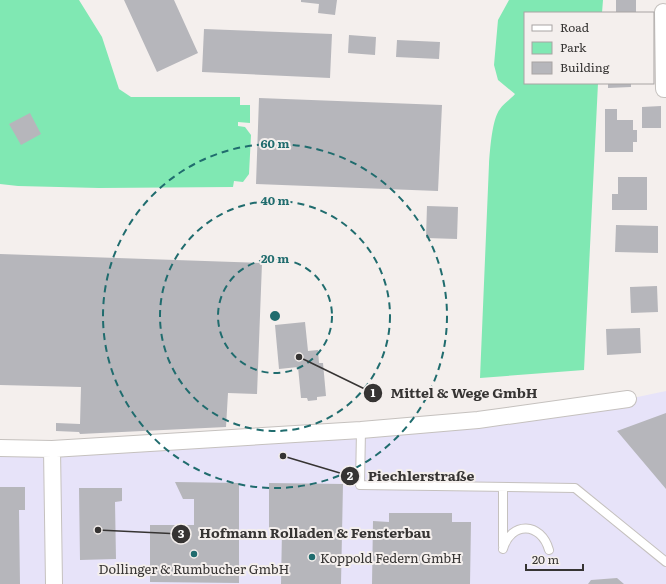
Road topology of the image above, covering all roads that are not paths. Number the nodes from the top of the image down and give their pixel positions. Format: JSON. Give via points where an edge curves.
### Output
{"nodes":[{"id":1,"x":664,"y":12,"type":"dead end"},
{"id":2,"x":666,"y":89,"type":"edge"},
{"id":3,"x":628,"y":399,"type":"dead end"},
{"id":4,"x":361,"y":430,"type":"junction"},
{"id":5,"x":0,"y":448,"type":"edge"},
{"id":6,"x":52,"y":449,"type":"junction"},
{"id":7,"x":504,"y":488,"type":"junction"},
{"id":8,"x":549,"y":550,"type":"dead end"},
{"id":9,"x":666,"y":562,"type":"edge"},
{"id":10,"x":54,"y":584,"type":"edge"}],
"edges":[{"from":1,"to":2,"type":"street"},
{"from":3,"to":4,"type":"street","via":[[478,420]]},
{"from":4,"to":6,"type":"street"},
{"from":4,"to":7,"type":"lane","via":[[360,485]]},
{"from":5,"to":6,"type":"street"},
{"from":6,"to":10,"type":"street"},
{"from":7,"to":8,"type":"lane","via":[[503,549],[509,535],[515,531],[530,529],[543,536]]},
{"from":7,"to":9,"type":"lane","via":[[575,488]]}]}
